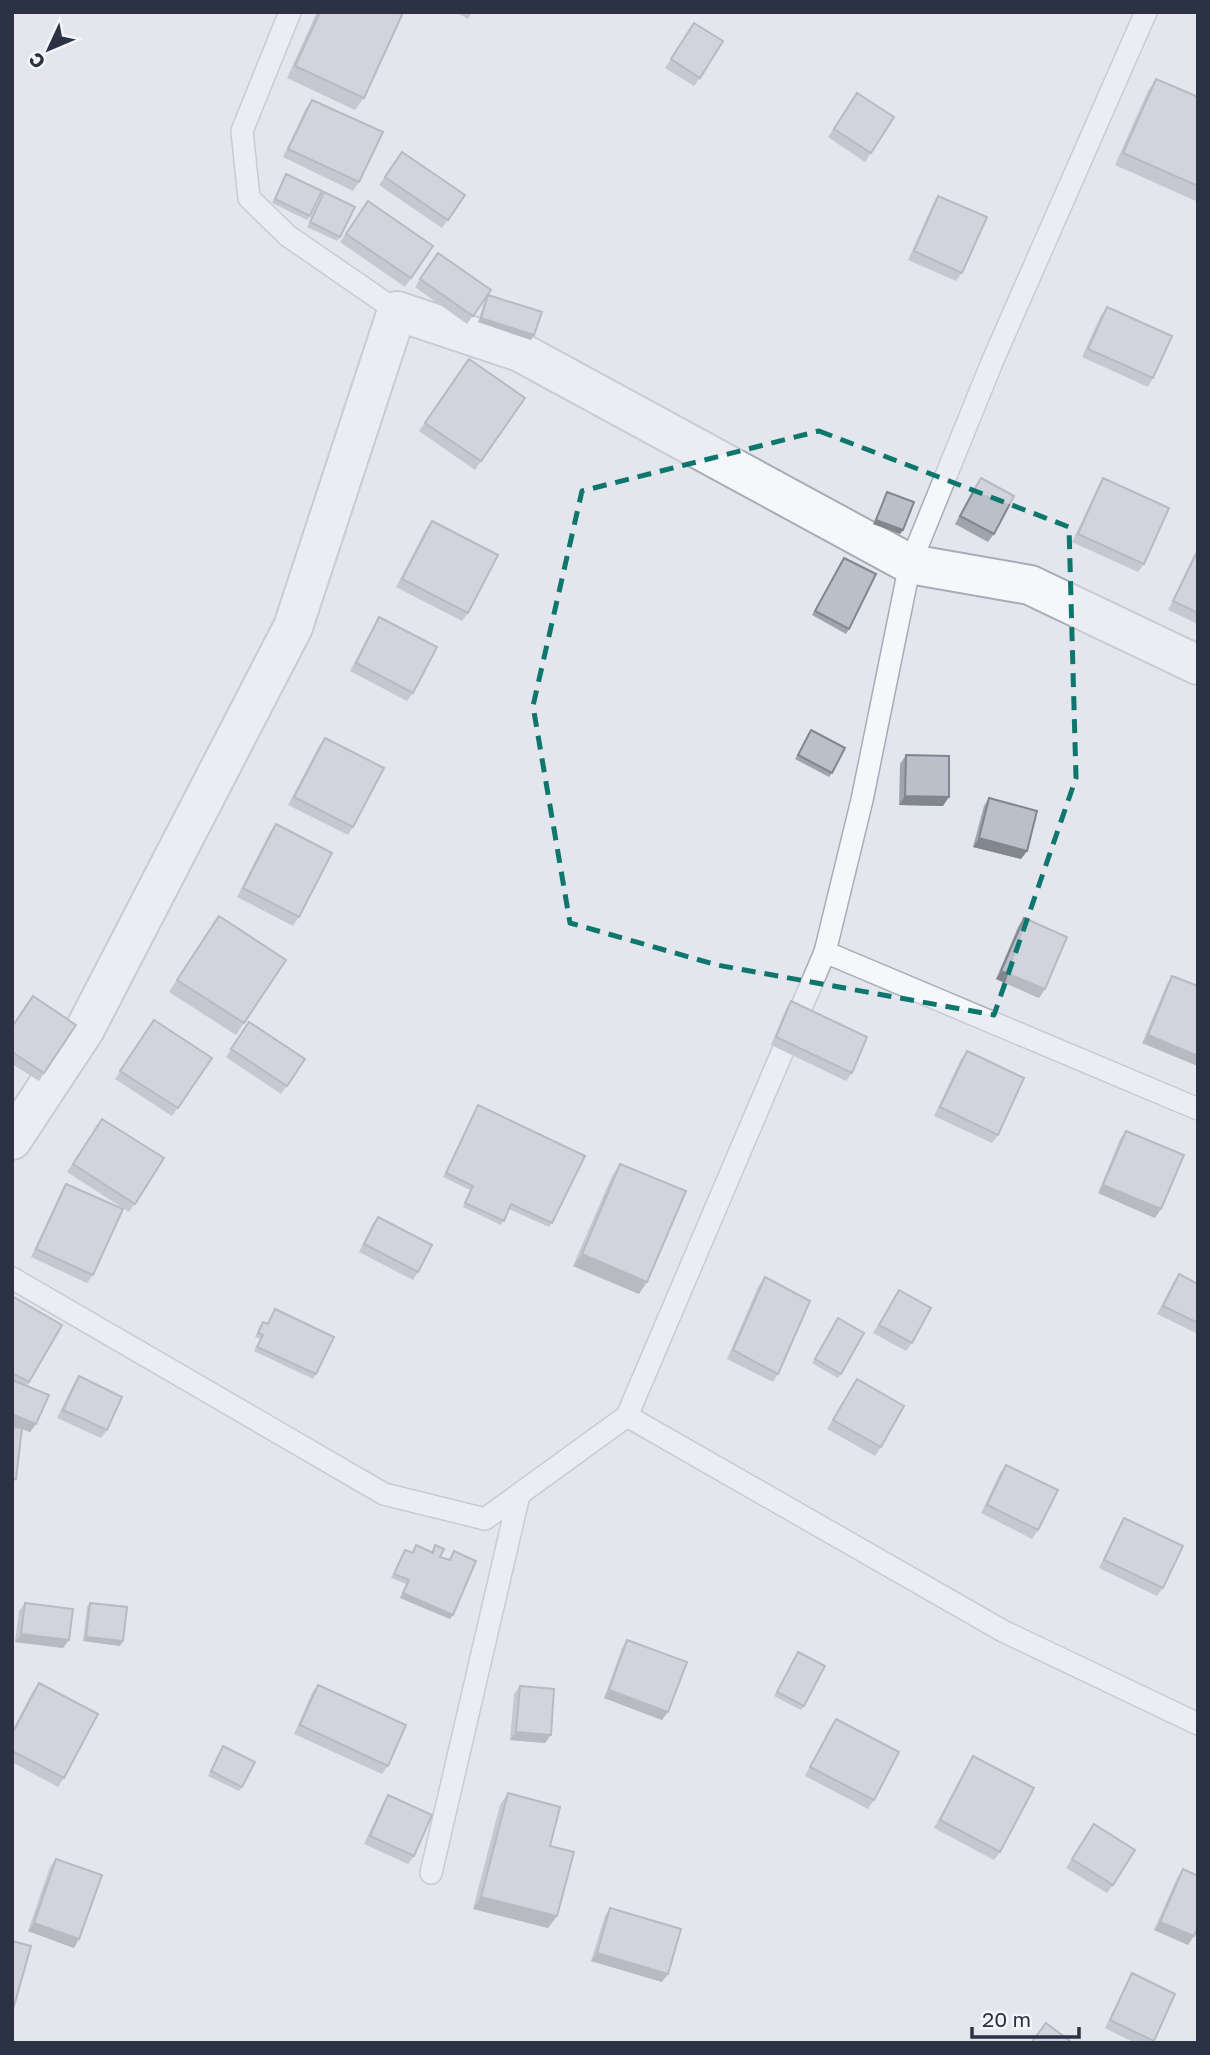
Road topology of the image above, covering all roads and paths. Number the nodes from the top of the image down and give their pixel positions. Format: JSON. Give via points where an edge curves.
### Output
{"nodes":[{"id":1,"x":290,"y":12,"type":"edge"},
{"id":2,"x":1146,"y":12,"type":"edge"},
{"id":3,"x":397,"y":311,"type":"junction"},
{"id":4,"x":910,"y":564,"type":"junction"},
{"id":5,"x":1198,"y":665,"type":"edge"},
{"id":6,"x":825,"y":952,"type":"junction"},
{"id":7,"x":1198,"y":1109,"type":"edge"},
{"id":8,"x":12,"y":1140,"type":"edge"},
{"id":9,"x":12,"y":1278,"type":"edge"},
{"id":10,"x":627,"y":1416,"type":"junction"},
{"id":11,"x":519,"y":1495,"type":"junction"},
{"id":12,"x":1198,"y":1724,"type":"edge"},
{"id":13,"x":431,"y":1873,"type":"dead end"}],
"edges":[{"from":1,"to":3,"type":"lane","via":[[242,131],[249,198],[288,236]]},
{"from":2,"to":4,"type":"lane","via":[[993,360]]},
{"from":3,"to":4,"type":"street","via":[[520,352]]},
{"from":3,"to":8,"type":"street","via":[[293,627],[85,1029]]},
{"from":4,"to":5,"type":"street","via":[[1030,585]]},
{"from":4,"to":6,"type":"lane","via":[[862,800]]},
{"from":6,"to":7,"type":"lane"},
{"from":6,"to":10,"type":"lane"},
{"from":9,"to":11,"type":"lane","via":[[384,1494],[485,1519]]},
{"from":10,"to":11,"type":"lane"},
{"from":10,"to":12,"type":"lane","via":[[1003,1631]]},
{"from":11,"to":13,"type":"lane"}]}
